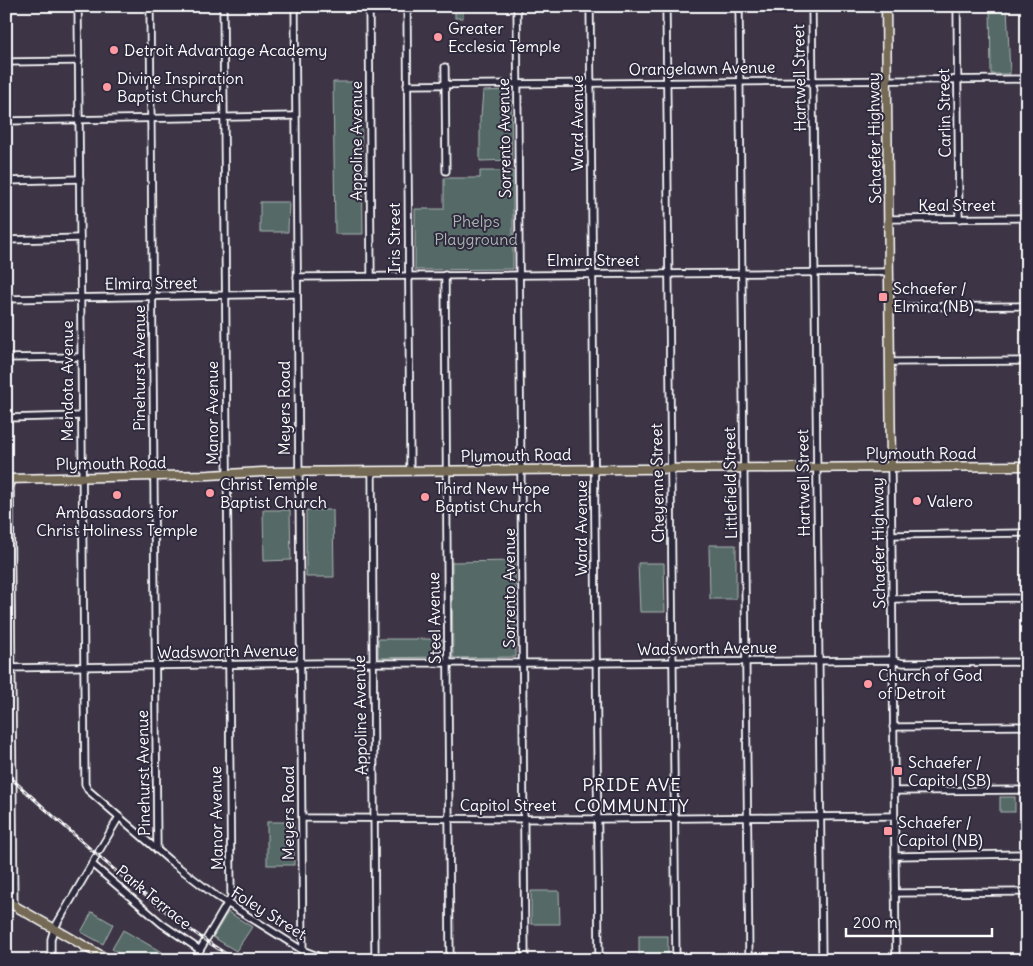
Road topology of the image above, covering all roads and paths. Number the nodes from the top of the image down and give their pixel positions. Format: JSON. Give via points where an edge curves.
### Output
{"nodes":[{"id":1,"x":78,"y":6,"type":"edge"},
{"id":2,"x":150,"y":6,"type":"edge"},
{"id":3,"x":223,"y":6,"type":"edge"},
{"id":4,"x":295,"y":6,"type":"edge"},
{"id":5,"x":369,"y":6,"type":"edge"},
{"id":6,"x":407,"y":6,"type":"edge"},
{"id":7,"x":517,"y":6,"type":"edge"},
{"id":8,"x":590,"y":6,"type":"edge"},
{"id":9,"x":666,"y":6,"type":"edge"},
{"id":10,"x":739,"y":6,"type":"edge"},
{"id":11,"x":812,"y":6,"type":"edge"},
{"id":12,"x":886,"y":6,"type":"edge"},
{"id":13,"x":957,"y":6,"type":"edge"},
{"id":14,"x":79,"y":61,"type":"junction"},
{"id":15,"x":6,"y":62,"type":"edge"},
{"id":16,"x":445,"y":67,"type":"dead end"},
{"id":17,"x":1027,"y":79,"type":"edge"},
{"id":18,"x":887,"y":80,"type":"junction"},
{"id":19,"x":958,"y":80,"type":"junction"},
{"id":20,"x":812,"y":81,"type":"junction"},
{"id":21,"x":591,"y":82,"type":"junction"},
{"id":22,"x":740,"y":82,"type":"junction"},
{"id":23,"x":517,"y":83,"type":"junction"},
{"id":24,"x":667,"y":83,"type":"junction"},
{"id":25,"x":445,"y":84,"type":"junction"},
{"id":26,"x":407,"y":85,"type":"junction"},
{"id":27,"x":295,"y":116,"type":"junction"},
{"id":28,"x":223,"y":118,"type":"junction"},
{"id":29,"x":151,"y":119,"type":"junction"},
{"id":30,"x":79,"y":120,"type":"junction"},
{"id":31,"x":6,"y":121,"type":"edge"},
{"id":32,"x":446,"y":171,"type":"dead end"},
{"id":33,"x":80,"y":179,"type":"junction"},
{"id":34,"x":6,"y":181,"type":"edge"},
{"id":35,"x":959,"y":218,"type":"junction"},
{"id":36,"x":1027,"y":218,"type":"edge"},
{"id":37,"x":888,"y":219,"type":"junction"},
{"id":38,"x":80,"y":238,"type":"junction"},
{"id":39,"x":6,"y":240,"type":"edge"},
{"id":40,"x":815,"y":272,"type":"junction"},
{"id":41,"x":889,"y":272,"type":"junction"},
{"id":42,"x":742,"y":273,"type":"junction"},
{"id":43,"x":520,"y":274,"type":"junction"},
{"id":44,"x":592,"y":274,"type":"junction"},
{"id":45,"x":669,"y":274,"type":"junction"},
{"id":46,"x":445,"y":275,"type":"junction"},
{"id":47,"x":371,"y":276,"type":"junction"},
{"id":48,"x":408,"y":276,"type":"junction"},
{"id":49,"x":297,"y":277,"type":"junction"},
{"id":50,"x":297,"y":294,"type":"junction"},
{"id":51,"x":225,"y":295,"type":"junction"},
{"id":52,"x":152,"y":296,"type":"junction"},
{"id":53,"x":80,"y":298,"type":"junction"},
{"id":54,"x":6,"y":299,"type":"edge"},
{"id":55,"x":1027,"y":306,"type":"edge"},
{"id":56,"x":889,"y":307,"type":"junction"},
{"id":57,"x":81,"y":357,"type":"junction"},
{"id":58,"x":6,"y":358,"type":"edge"},
{"id":59,"x":1027,"y":361,"type":"edge"},
{"id":60,"x":890,"y":362,"type":"junction"},
{"id":61,"x":81,"y":416,"type":"junction"},
{"id":62,"x":6,"y":418,"type":"edge"},
{"id":63,"x":891,"y":466,"type":"junction"},
{"id":64,"x":1027,"y":466,"type":"edge"},
{"id":65,"x":744,"y":467,"type":"junction"},
{"id":66,"x":817,"y":467,"type":"junction"},
{"id":67,"x":594,"y":468,"type":"junction"},
{"id":68,"x":671,"y":468,"type":"junction"},
{"id":69,"x":521,"y":469,"type":"junction"},
{"id":70,"x":410,"y":470,"type":"junction"},
{"id":71,"x":446,"y":470,"type":"junction"},
{"id":72,"x":372,"y":471,"type":"junction"},
{"id":73,"x":298,"y":472,"type":"junction"},
{"id":74,"x":226,"y":474,"type":"junction"},
{"id":75,"x":154,"y":476,"type":"junction"},
{"id":76,"x":81,"y":478,"type":"junction"},
{"id":77,"x":8,"y":479,"type":"edge"},
{"id":78,"x":1027,"y":534,"type":"edge"},
{"id":79,"x":891,"y":535,"type":"junction"},
{"id":80,"x":1027,"y":598,"type":"edge"},
{"id":81,"x":892,"y":599,"type":"junction"},
{"id":82,"x":892,"y":660,"type":"junction"},
{"id":83,"x":819,"y":661,"type":"junction"},
{"id":84,"x":673,"y":662,"type":"junction"},
{"id":85,"x":746,"y":662,"type":"junction"},
{"id":86,"x":1027,"y":662,"type":"edge"},
{"id":87,"x":300,"y":663,"type":"junction"},
{"id":88,"x":374,"y":663,"type":"junction"},
{"id":89,"x":448,"y":663,"type":"junction"},
{"id":90,"x":523,"y":663,"type":"junction"},
{"id":91,"x":596,"y":663,"type":"junction"},
{"id":92,"x":228,"y":664,"type":"junction"},
{"id":93,"x":155,"y":666,"type":"junction"},
{"id":94,"x":83,"y":667,"type":"junction"},
{"id":95,"x":9,"y":668,"type":"edge"},
{"id":96,"x":1027,"y":726,"type":"edge"},
{"id":97,"x":893,"y":727,"type":"junction"},
{"id":98,"x":85,"y":786,"type":"joint"},
{"id":99,"x":1027,"y":790,"type":"edge"},
{"id":100,"x":894,"y":791,"type":"junction"},
{"id":101,"x":820,"y":816,"type":"junction"},
{"id":102,"x":894,"y":816,"type":"junction"},
{"id":103,"x":119,"y":817,"type":"junction"},
{"id":104,"x":747,"y":817,"type":"junction"},
{"id":105,"x":302,"y":818,"type":"junction"},
{"id":106,"x":674,"y":818,"type":"junction"},
{"id":107,"x":375,"y":819,"type":"junction"},
{"id":108,"x":450,"y":819,"type":"junction"},
{"id":109,"x":524,"y":819,"type":"junction"},
{"id":110,"x":597,"y":819,"type":"junction"},
{"id":111,"x":157,"y":850,"type":"junction"},
{"id":112,"x":1027,"y":854,"type":"edge"},
{"id":113,"x":894,"y":856,"type":"junction"},
{"id":114,"x":92,"y":864,"type":"junction"},
{"id":115,"x":1027,"y":892,"type":"edge"},
{"id":116,"x":895,"y":893,"type":"junction"},
{"id":117,"x":6,"y":902,"type":"edge"},
{"id":118,"x":228,"y":904,"type":"junction"},
{"id":119,"x":14,"y":906,"type":"junction"},
{"id":120,"x":54,"y":928,"type":"junction"},
{"id":121,"x":200,"y":950,"type":"junction"},
{"id":122,"x":302,"y":950,"type":"junction"},
{"id":123,"x":51,"y":960,"type":"edge"},
{"id":124,"x":109,"y":960,"type":"edge"},
{"id":125,"x":194,"y":960,"type":"edge"},
{"id":126,"x":303,"y":960,"type":"edge"},
{"id":127,"x":328,"y":960,"type":"edge"},
{"id":128,"x":375,"y":960,"type":"edge"},
{"id":129,"x":450,"y":960,"type":"edge"},
{"id":130,"x":525,"y":960,"type":"edge"},
{"id":131,"x":599,"y":960,"type":"edge"},
{"id":132,"x":676,"y":960,"type":"edge"},
{"id":133,"x":749,"y":960,"type":"edge"},
{"id":134,"x":822,"y":960,"type":"edge"},
{"id":135,"x":896,"y":960,"type":"edge"}],
"edges":[{"from":1,"to":14,"type":"street","name":"Mendota Avenue"},
{"from":2,"to":29,"type":"street","name":"Pinehurst Avenue"},
{"from":3,"to":28,"type":"street","name":"Manor Avenue"},
{"from":4,"to":27,"type":"street","name":"Meyers Road"},
{"from":5,"to":47,"type":"street","name":"Appoline Avenue"},
{"from":6,"to":26,"type":"street","name":"Iris Street"},
{"from":7,"to":23,"type":"street","name":"Sorrento Avenue"},
{"from":8,"to":21,"type":"street","name":"Ward Avenue"},
{"from":9,"to":24,"type":"street","name":"Cheyenne Street"},
{"from":10,"to":22,"type":"street","name":"Littlefield Street"},
{"from":11,"to":20,"type":"street","name":"Hartwell Street"},
{"from":12,"to":18,"type":"main road","name":"Schaefer Highway"},
{"from":13,"to":19,"type":"street","name":"Carlin Street"},
{"from":14,"to":15,"type":"street"},
{"from":14,"to":30,"type":"street","name":"Mendota Avenue"},
{"from":16,"to":25,"type":"street"},
{"from":17,"to":19,"type":"street","name":"Orangelawn Avenue"},
{"from":18,"to":19,"type":"street","name":"Orangelawn Avenue"},
{"from":18,"to":20,"type":"street","name":"Orangelawn Avenue"},
{"from":18,"to":37,"type":"main road","name":"Schaefer Highway"},
{"from":19,"to":35,"type":"street","name":"Carlin Street"},
{"from":20,"to":22,"type":"street","name":"Orangelawn Avenue"},
{"from":20,"to":40,"type":"street","name":"Hartwell Street"},
{"from":21,"to":23,"type":"street","name":"Orangelawn Avenue"},
{"from":21,"to":24,"type":"street","name":"Orangelawn Avenue"},
{"from":21,"to":44,"type":"street","name":"Ward Avenue"},
{"from":22,"to":24,"type":"street","name":"Orangelawn Avenue"},
{"from":22,"to":42,"type":"street","name":"Littlefield Street"},
{"from":23,"to":25,"type":"street","name":"Orangelawn Avenue"},
{"from":23,"to":43,"type":"street","name":"Sorrento Avenue"},
{"from":24,"to":45,"type":"street","name":"Cheyenne Street"},
{"from":25,"to":26,"type":"street","name":"Orangelawn Avenue"},
{"from":25,"to":32,"type":"street"},
{"from":26,"to":48,"type":"street","name":"Iris Street"},
{"from":27,"to":28,"type":"street"},
{"from":27,"to":49,"type":"street","name":"Meyers Road"},
{"from":28,"to":29,"type":"street"},
{"from":28,"to":51,"type":"street","name":"Manor Avenue"},
{"from":29,"to":30,"type":"street"},
{"from":29,"to":52,"type":"street","name":"Pinehurst Avenue"},
{"from":30,"to":31,"type":"street"},
{"from":30,"to":33,"type":"street","name":"Mendota Avenue"},
{"from":33,"to":34,"type":"street"},
{"from":33,"to":38,"type":"street","name":"Mendota Avenue"},
{"from":35,"to":36,"type":"street","name":"Keal Street"},
{"from":35,"to":37,"type":"street","name":"Keal Street"},
{"from":37,"to":41,"type":"main road","name":"Schaefer Highway"},
{"from":38,"to":39,"type":"street"},
{"from":38,"to":53,"type":"street","name":"Mendota Avenue"},
{"from":40,"to":41,"type":"street","name":"Elmira Street"},
{"from":40,"to":42,"type":"street","name":"Elmira Street"},
{"from":40,"to":66,"type":"street","name":"Hartwell Street"},
{"from":41,"to":56,"type":"main road","name":"Schaefer Highway"},
{"from":42,"to":45,"type":"street","name":"Elmira Street"},
{"from":42,"to":65,"type":"street","name":"Littlefield Street"},
{"from":43,"to":44,"type":"street","name":"Elmira Street"},
{"from":43,"to":46,"type":"street","name":"Elmira Street"},
{"from":43,"to":69,"type":"street","name":"Sorrento Avenue"},
{"from":44,"to":45,"type":"street","name":"Elmira Street"},
{"from":44,"to":67,"type":"street","name":"Ward Avenue"},
{"from":45,"to":68,"type":"street","name":"Cheyenne Street"},
{"from":46,"to":48,"type":"street","name":"Elmira Street"},
{"from":46,"to":71,"type":"street","name":"Steel Avenue"},
{"from":47,"to":48,"type":"street","name":"Elmira Street"},
{"from":47,"to":49,"type":"street","name":"Elmira Street"},
{"from":48,"to":70,"type":"street","name":"Iris Street"},
{"from":49,"to":50,"type":"street","name":"Meyers Road"},
{"from":50,"to":51,"type":"street","name":"Elmira Street"},
{"from":50,"to":73,"type":"street","name":"Meyers Road"},
{"from":51,"to":52,"type":"street","name":"Elmira Street"},
{"from":51,"to":74,"type":"street","name":"Manor Avenue"},
{"from":52,"to":53,"type":"street","name":"Elmira Street"},
{"from":52,"to":75,"type":"street","name":"Pinehurst Avenue"},
{"from":53,"to":54,"type":"street","name":"Elmira Street"},
{"from":53,"to":57,"type":"street","name":"Mendota Avenue"},
{"from":55,"to":56,"type":"street"},
{"from":56,"to":60,"type":"main road","name":"Schaefer Highway"},
{"from":57,"to":58,"type":"street"},
{"from":57,"to":61,"type":"street","name":"Mendota Avenue"},
{"from":59,"to":60,"type":"street"},
{"from":60,"to":63,"type":"main road","name":"Schaefer Highway"},
{"from":61,"to":62,"type":"street"},
{"from":61,"to":76,"type":"street","name":"Mendota Avenue"},
{"from":63,"to":64,"type":"main road","name":"Plymouth Road"},
{"from":63,"to":66,"type":"main road","name":"Plymouth Road"},
{"from":63,"to":79,"type":"street","name":"Schaefer Highway"},
{"from":65,"to":66,"type":"main road","name":"Plymouth Road"},
{"from":65,"to":68,"type":"main road","name":"Plymouth Road"},
{"from":65,"to":85,"type":"street","name":"Littlefield Street"},
{"from":66,"to":83,"type":"street","name":"Hartwell Street"},
{"from":67,"to":68,"type":"main road","name":"Plymouth Road"},
{"from":67,"to":69,"type":"main road","name":"Plymouth Road"},
{"from":67,"to":91,"type":"street","name":"Ward Avenue"},
{"from":68,"to":84,"type":"street","name":"Cheyenne Street"},
{"from":69,"to":71,"type":"main road","name":"Plymouth Road"},
{"from":69,"to":90,"type":"street","name":"Sorrento Avenue"},
{"from":70,"to":71,"type":"main road","name":"Plymouth Road"},
{"from":70,"to":72,"type":"main road","name":"Plymouth Road"},
{"from":71,"to":89,"type":"street","name":"Steel Avenue"},
{"from":72,"to":73,"type":"main road","name":"Plymouth Road"},
{"from":72,"to":88,"type":"street","name":"Appoline Avenue"},
{"from":73,"to":74,"type":"main road","name":"Plymouth Road"},
{"from":73,"to":87,"type":"street","name":"Meyers Road"},
{"from":74,"to":75,"type":"main road","name":"Plymouth Road"},
{"from":74,"to":92,"type":"street","name":"Manor Avenue"},
{"from":75,"to":76,"type":"main road","name":"Plymouth Road"},
{"from":75,"to":93,"type":"street","name":"Pinehurst Avenue"},
{"from":76,"to":77,"type":"main road","name":"Plymouth Road"},
{"from":76,"to":94,"type":"street","name":"Mendota Avenue"},
{"from":77,"to":95,"type":"street"},
{"from":78,"to":79,"type":"street"},
{"from":79,"to":81,"type":"street","name":"Schaefer Highway"},
{"from":80,"to":81,"type":"street"},
{"from":81,"to":82,"type":"street","name":"Schaefer Highway"},
{"from":82,"to":83,"type":"street","name":"Wadsworth Avenue"},
{"from":82,"to":86,"type":"street","name":"Wadsworth Avenue","via":[[903,663]]},
{"from":82,"to":97,"type":"street","name":"Schaefer Highway"},
{"from":83,"to":85,"type":"street","name":"Wadsworth Avenue"},
{"from":83,"to":101,"type":"street","name":"Hartwell Street"},
{"from":84,"to":85,"type":"street","name":"Wadsworth Avenue"},
{"from":84,"to":91,"type":"street","name":"Wadsworth Avenue"},
{"from":84,"to":106,"type":"street","name":"Cheyenne Street"},
{"from":85,"to":104,"type":"street","name":"Littlefield Street"},
{"from":87,"to":88,"type":"street","name":"Wadsworth Avenue"},
{"from":87,"to":92,"type":"street","name":"Wadsworth Avenue"},
{"from":87,"to":105,"type":"street","name":"Meyers Road"},
{"from":88,"to":89,"type":"street","name":"Wadsworth Avenue"},
{"from":88,"to":107,"type":"street","name":"Appoline Avenue"},
{"from":89,"to":90,"type":"street","name":"Wadsworth Avenue"},
{"from":89,"to":108,"type":"street","name":"Steel Avenue"},
{"from":90,"to":91,"type":"street","name":"Wadsworth Avenue"},
{"from":90,"to":109,"type":"street","name":"Sorrento Avenue"},
{"from":91,"to":110,"type":"street","name":"Ward Avenue"},
{"from":92,"to":93,"type":"street","name":"Wadsworth Avenue"},
{"from":92,"to":118,"type":"street","name":"Manor Avenue"},
{"from":93,"to":94,"type":"street","name":"Wadsworth Avenue"},
{"from":93,"to":111,"type":"street","name":"Pinehurst Avenue"},
{"from":94,"to":95,"type":"street","name":"Wadsworth Avenue"},
{"from":94,"to":98,"type":"street","name":"Mendota Avenue"},
{"from":95,"to":119,"type":"street"},
{"from":96,"to":97,"type":"street"},
{"from":97,"to":100,"type":"street","name":"Schaefer Highway"},
{"from":98,"to":103,"type":"street","name":"Foley Street"},
{"from":99,"to":100,"type":"street"},
{"from":100,"to":102,"type":"street","name":"Schaefer Highway"},
{"from":101,"to":102,"type":"street","name":"Capitol Street"},
{"from":101,"to":104,"type":"street","name":"Capitol Street"},
{"from":101,"to":134,"type":"street","name":"Hartwell Street"},
{"from":102,"to":113,"type":"street","name":"Schaefer Highway"},
{"from":103,"to":111,"type":"street","name":"Foley Street"},
{"from":103,"to":114,"type":"street"},
{"from":104,"to":106,"type":"street","name":"Capitol Street"},
{"from":104,"to":133,"type":"street","name":"Littlefield Street"},
{"from":105,"to":107,"type":"street","name":"Capitol Street"},
{"from":105,"to":122,"type":"street","name":"Meyers Road"},
{"from":106,"to":110,"type":"street","name":"Capitol Street"},
{"from":106,"to":132,"type":"street","name":"Cheyenne Street"},
{"from":107,"to":108,"type":"street","name":"Capitol Street"},
{"from":107,"to":128,"type":"street","name":"Appoline Avenue"},
{"from":108,"to":109,"type":"street","name":"Capitol Street"},
{"from":108,"to":129,"type":"street","name":"Steel Avenue"},
{"from":109,"to":110,"type":"street","name":"Capitol Street"},
{"from":109,"to":130,"type":"street","name":"Sorrento Avenue"},
{"from":110,"to":131,"type":"street","name":"Ward Avenue"},
{"from":111,"to":118,"type":"street","name":"Foley Street"},
{"from":112,"to":113,"type":"street"},
{"from":113,"to":116,"type":"street","name":"Schaefer Highway"},
{"from":114,"to":120,"type":"street"},
{"from":114,"to":121,"type":"street","name":"Park Terrace","via":[[162,924]]},
{"from":115,"to":116,"type":"street"},
{"from":116,"to":135,"type":"street","name":"Schaefer Highway"},
{"from":117,"to":119,"type":"main road"},
{"from":118,"to":121,"type":"street","name":"Manor Avenue"},
{"from":118,"to":122,"type":"street","name":"Foley Street"},
{"from":119,"to":120,"type":"main road"},
{"from":120,"to":123,"type":"street"},
{"from":120,"to":124,"type":"main road"},
{"from":121,"to":125,"type":"street","name":"Manor Avenue"},
{"from":122,"to":126,"type":"street","name":"Meyers Road"},
{"from":122,"to":127,"type":"street","name":"Foley Street"}]}
